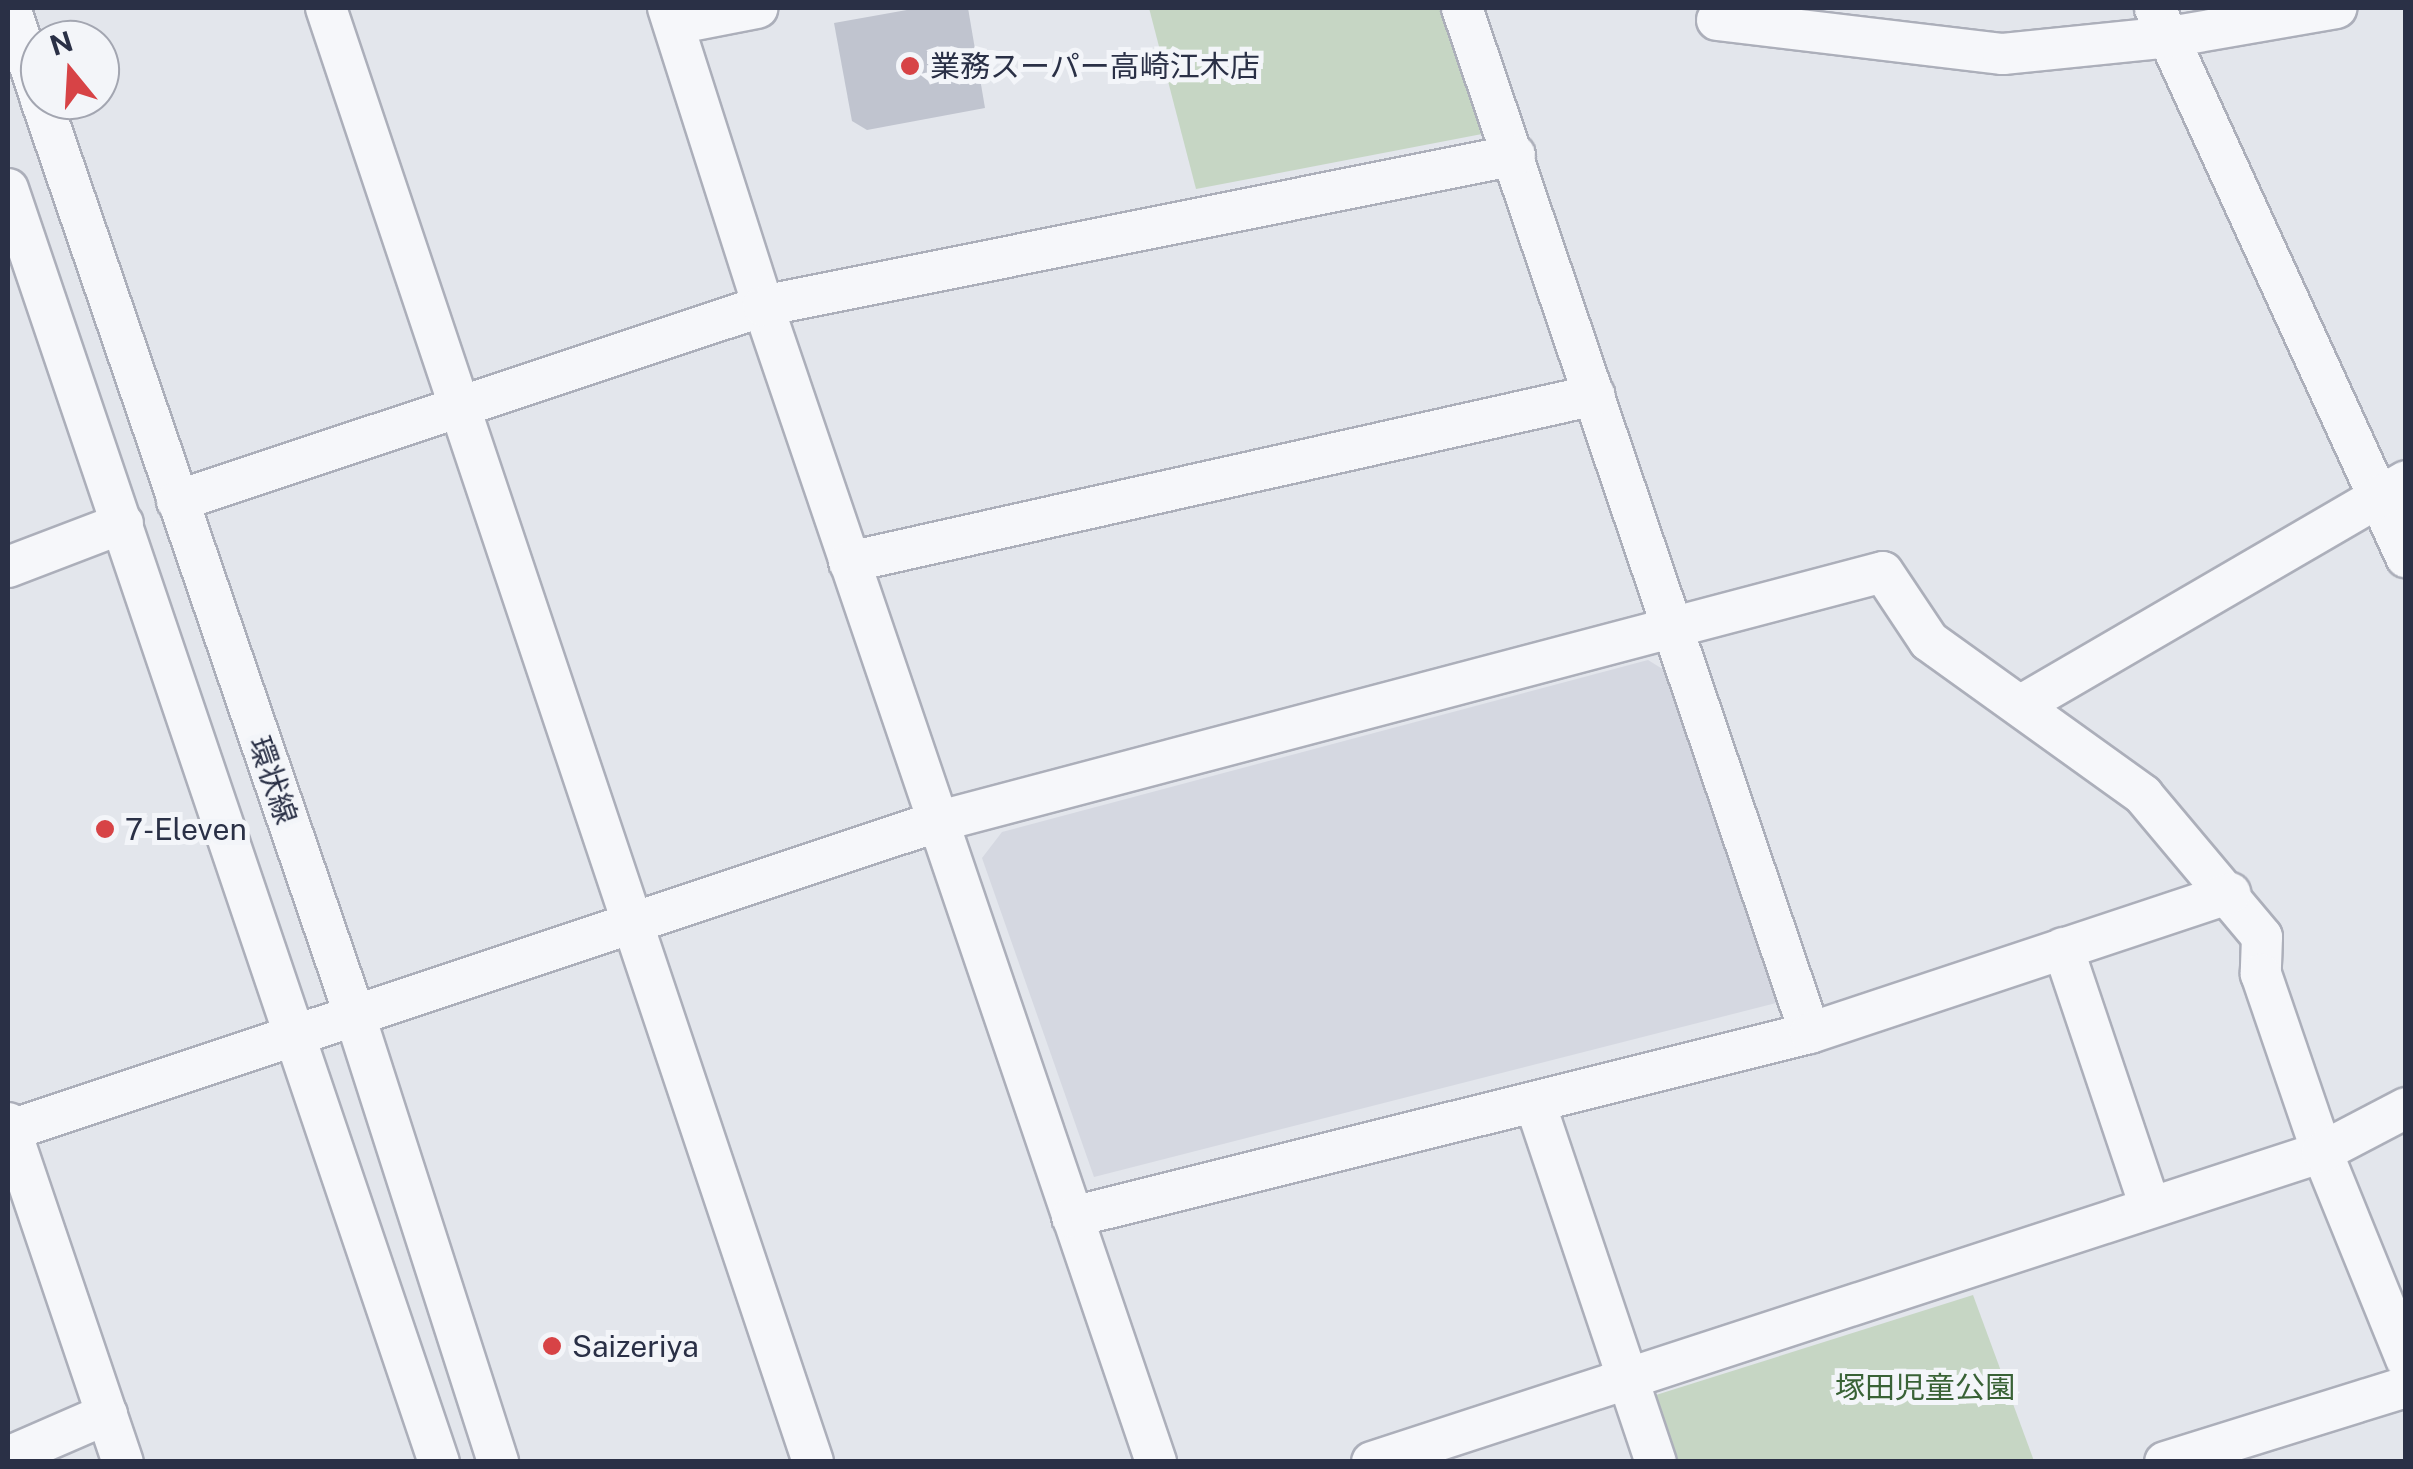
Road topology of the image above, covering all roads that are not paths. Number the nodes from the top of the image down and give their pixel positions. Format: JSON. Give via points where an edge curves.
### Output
{"nodes":[{"id":1,"x":10,"y":8,"type":"edge"},
{"id":2,"x":326,"y":8,"type":"edge"},
{"id":3,"x":756,"y":8,"type":"edge"},
{"id":4,"x":1462,"y":8,"type":"edge"},
{"id":5,"x":2336,"y":8,"type":"edge"},
{"id":6,"x":671,"y":16,"type":"edge"},
{"id":7,"x":1716,"y":20,"type":"dead end"},
{"id":8,"x":2162,"y":22,"type":"edge"},
{"id":9,"x":20,"y":37,"type":"edge"},
{"id":10,"x":48,"y":120,"type":"edge"},
{"id":11,"x":1516,"y":155,"type":"junction"},
{"id":12,"x":8,"y":188,"type":"edge"},
{"id":13,"x":763,"y":306,"type":"junction"},
{"id":14,"x":1595,"y":395,"type":"junction"},
{"id":15,"x":456,"y":410,"type":"junction"},
{"id":16,"x":2392,"y":490,"type":"edge"},
{"id":17,"x":177,"y":501,"type":"junction"},
{"id":18,"x":122,"y":524,"type":"junction"},
{"id":19,"x":2406,"y":558,"type":"edge"},
{"id":20,"x":849,"y":562,"type":"junction"},
{"id":21,"x":8,"y":567,"type":"edge"},
{"id":22,"x":1674,"y":625,"type":"junction"},
{"id":23,"x":2024,"y":703,"type":"junction"},
{"id":24,"x":936,"y":822,"type":"junction"},
{"id":25,"x":2230,"y":893,"type":"junction"},
{"id":26,"x":632,"y":920,"type":"junction"},
{"id":27,"x":2063,"y":948,"type":"junction"},
{"id":28,"x":354,"y":1013,"type":"junction"},
{"id":29,"x":292,"y":1032,"type":"junction"},
{"id":30,"x":1810,"y":1034,"type":"junction"},
{"id":31,"x":1536,"y":1106,"type":"junction"},
{"id":32,"x":2406,"y":1108,"type":"edge"},
{"id":33,"x":8,"y":1128,"type":"edge"},
{"id":34,"x":2322,"y":1152,"type":"junction"},
{"id":35,"x":2150,"y":1208,"type":"junction"},
{"id":36,"x":1072,"y":1216,"type":"junction"},
{"id":37,"x":2406,"y":1359,"type":"edge"},
{"id":38,"x":1628,"y":1378,"type":"junction"},
{"id":39,"x":2406,"y":1387,"type":"edge"},
{"id":40,"x":107,"y":1414,"type":"junction"},
{"id":41,"x":1438,"y":1451,"type":"edge"},
{"id":42,"x":8,"y":1457,"type":"edge"},
{"id":43,"x":124,"y":1462,"type":"edge"},
{"id":44,"x":438,"y":1462,"type":"edge"},
{"id":45,"x":498,"y":1462,"type":"edge"},
{"id":46,"x":812,"y":1462,"type":"edge"},
{"id":47,"x":1156,"y":1462,"type":"edge"},
{"id":48,"x":1372,"y":1462,"type":"edge"},
{"id":49,"x":1656,"y":1462,"type":"edge"},
{"id":50,"x":2165,"y":1462,"type":"edge"}],
"edges":[{"from":1,"to":9,"type":"street","name":"環状線"},
{"from":2,"to":15,"type":"street"},
{"from":3,"to":6,"type":"street"},
{"from":4,"to":11,"type":"street"},
{"from":5,"to":8,"type":"street"},
{"from":6,"to":13,"type":"street"},
{"from":7,"to":8,"type":"street","via":[[2003,54]]},
{"from":8,"to":16,"type":"street"},
{"from":10,"to":17,"type":"street","name":"環状線"},
{"from":11,"to":13,"type":"street"},
{"from":11,"to":14,"type":"street"},
{"from":12,"to":18,"type":"street","name":"環状線"},
{"from":13,"to":15,"type":"street"},
{"from":13,"to":20,"type":"street"},
{"from":14,"to":20,"type":"street"},
{"from":14,"to":22,"type":"street"},
{"from":15,"to":17,"type":"street"},
{"from":15,"to":26,"type":"street"},
{"from":16,"to":19,"type":"street"},
{"from":16,"to":23,"type":"street"},
{"from":17,"to":28,"type":"street","name":"環状線"},
{"from":18,"to":21,"type":"street"},
{"from":18,"to":29,"type":"street","name":"環状線"},
{"from":20,"to":24,"type":"street"},
{"from":22,"to":23,"type":"street","via":[[1883,572],[1929,641]]},
{"from":22,"to":24,"type":"street"},
{"from":22,"to":30,"type":"street"},
{"from":23,"to":25,"type":"street","via":[[2143,794]]},
{"from":24,"to":26,"type":"street"},
{"from":24,"to":36,"type":"street"},
{"from":25,"to":27,"type":"street"},
{"from":25,"to":34,"type":"street","via":[[2262,938],[2261,974]]},
{"from":26,"to":28,"type":"street"},
{"from":26,"to":46,"type":"street"},
{"from":27,"to":30,"type":"street"},
{"from":27,"to":35,"type":"street"},
{"from":28,"to":29,"type":"street"},
{"from":28,"to":45,"type":"street","name":"環状線"},
{"from":29,"to":33,"type":"street"},
{"from":29,"to":44,"type":"street","name":"環状線"},
{"from":30,"to":31,"type":"street"},
{"from":31,"to":36,"type":"street"},
{"from":31,"to":38,"type":"street"},
{"from":32,"to":34,"type":"street"},
{"from":33,"to":40,"type":"street"},
{"from":34,"to":35,"type":"street"},
{"from":34,"to":37,"type":"street"},
{"from":35,"to":38,"type":"street"},
{"from":36,"to":47,"type":"street"},
{"from":38,"to":41,"type":"street"},
{"from":38,"to":49,"type":"street"},
{"from":39,"to":50,"type":"street"},
{"from":40,"to":42,"type":"street"},
{"from":40,"to":43,"type":"street"},
{"from":41,"to":48,"type":"street"}]}
